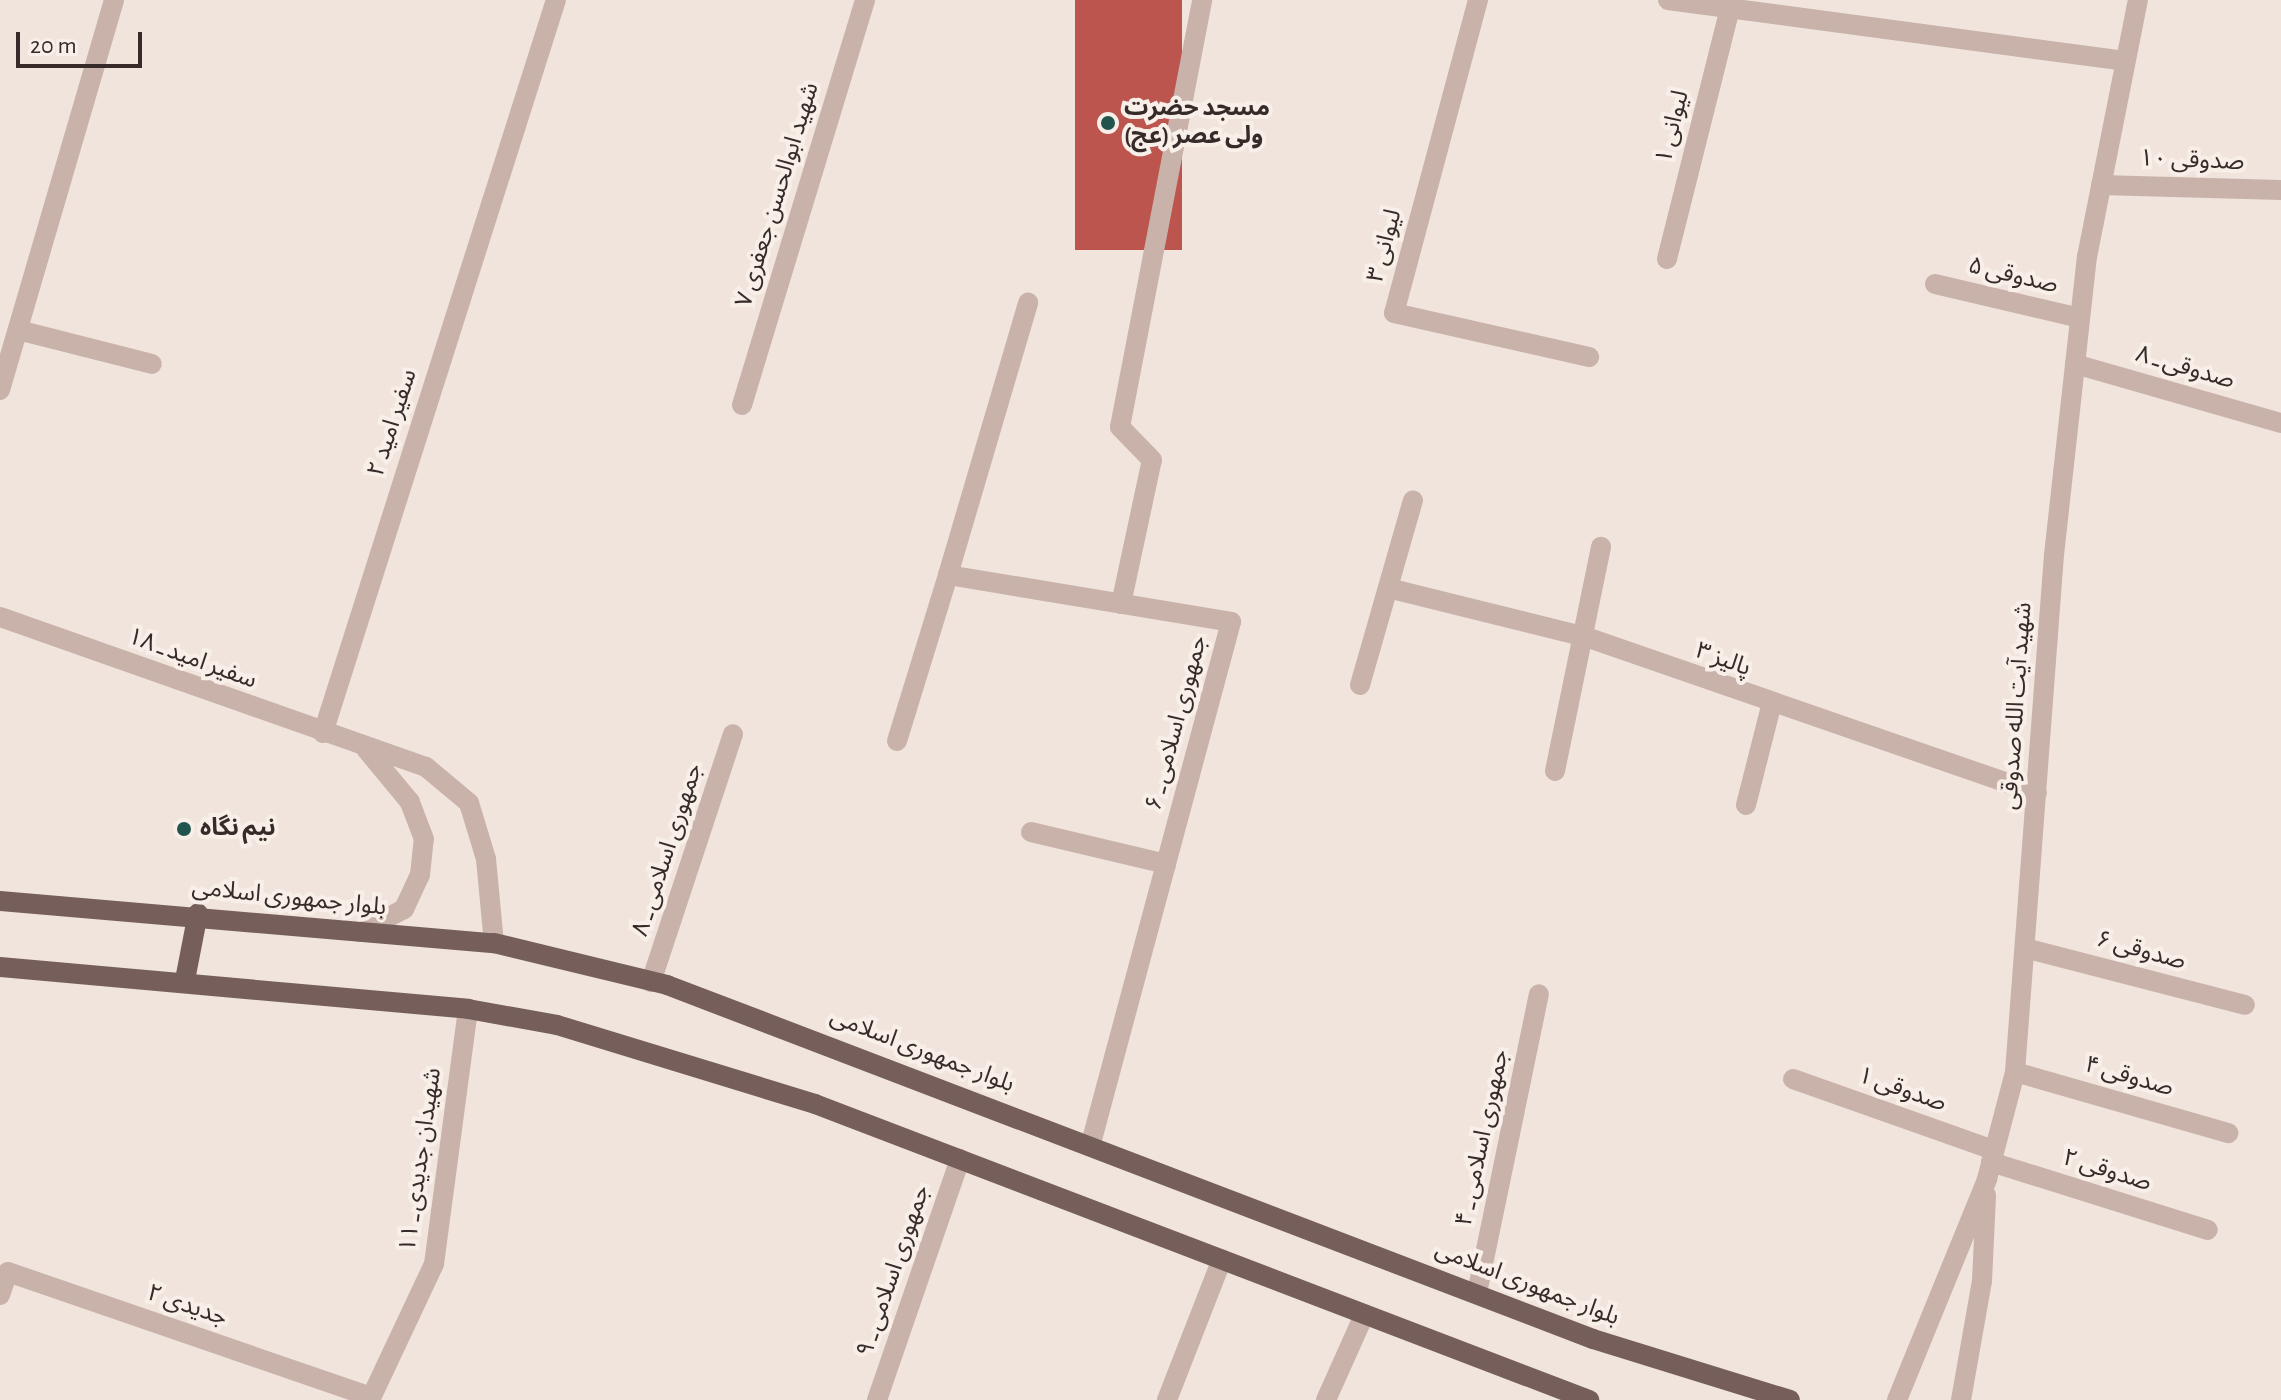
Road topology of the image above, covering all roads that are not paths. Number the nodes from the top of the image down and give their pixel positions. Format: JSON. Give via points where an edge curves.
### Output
{"nodes":[{"id":1,"x":114,"y":0,"type":"edge"},
{"id":2,"x":556,"y":0,"type":"edge"},
{"id":3,"x":865,"y":0,"type":"edge"},
{"id":4,"x":1202,"y":0,"type":"edge"},
{"id":5,"x":1478,"y":0,"type":"edge"},
{"id":6,"x":1668,"y":0,"type":"edge"},
{"id":7,"x":2138,"y":0,"type":"edge"},
{"id":8,"x":1730,"y":8,"type":"junction"},
{"id":9,"x":2123,"y":61,"type":"junction"},
{"id":10,"x":2101,"y":185,"type":"junction"},
{"id":11,"x":2281,"y":190,"type":"edge"},
{"id":12,"x":1667,"y":259,"type":"dead end"},
{"id":13,"x":1935,"y":284,"type":"dead end"},
{"id":14,"x":1028,"y":303,"type":"dead end"},
{"id":15,"x":2080,"y":318,"type":"junction"},
{"id":16,"x":18,"y":330,"type":"junction"},
{"id":17,"x":1589,"y":357,"type":"dead end"},
{"id":18,"x":152,"y":364,"type":"dead end"},
{"id":19,"x":2075,"y":364,"type":"junction"},
{"id":20,"x":1,"y":381,"type":"edge"},
{"id":21,"x":742,"y":405,"type":"dead end"},
{"id":22,"x":2281,"y":423,"type":"edge"},
{"id":23,"x":1413,"y":500,"type":"dead end"},
{"id":24,"x":1601,"y":547,"type":"dead end"},
{"id":25,"x":948,"y":575,"type":"junction"},
{"id":26,"x":1388,"y":588,"type":"junction"},
{"id":27,"x":1121,"y":604,"type":"junction"},
{"id":28,"x":0,"y":617,"type":"edge"},
{"id":29,"x":1586,"y":637,"type":"junction"},
{"id":30,"x":1360,"y":685,"type":"dead end"},
{"id":31,"x":1771,"y":706,"type":"junction"},
{"id":32,"x":323,"y":733,"type":"junction"},
{"id":33,"x":733,"y":734,"type":"dead end"},
{"id":34,"x":897,"y":741,"type":"dead end"},
{"id":35,"x":366,"y":749,"type":"junction"},
{"id":36,"x":1555,"y":771,"type":"dead end"},
{"id":37,"x":2037,"y":793,"type":"junction"},
{"id":38,"x":1746,"y":805,"type":"dead end"},
{"id":39,"x":1031,"y":832,"type":"dead end"},
{"id":40,"x":1166,"y":864,"type":"junction"},
{"id":41,"x":0,"y":901,"type":"edge"},
{"id":42,"x":198,"y":913,"type":"junction"},
{"id":43,"x":360,"y":932,"type":"junction"},
{"id":44,"x":494,"y":943,"type":"junction"},
{"id":45,"x":2025,"y":948,"type":"junction"},
{"id":46,"x":0,"y":967,"type":"edge"},
{"id":47,"x":185,"y":980,"type":"junction"},
{"id":48,"x":651,"y":982,"type":"junction"},
{"id":49,"x":1539,"y":994,"type":"dead end"},
{"id":50,"x":2245,"y":1005,"type":"dead end"},
{"id":51,"x":468,"y":1009,"type":"junction"},
{"id":52,"x":2015,"y":1072,"type":"junction"},
{"id":53,"x":1793,"y":1079,"type":"dead end"},
{"id":54,"x":2228,"y":1133,"type":"dead end"},
{"id":55,"x":1091,"y":1143,"type":"junction"},
{"id":56,"x":960,"y":1159,"type":"junction"},
{"id":57,"x":1991,"y":1164,"type":"junction"},
{"id":58,"x":2208,"y":1230,"type":"dead end"},
{"id":59,"x":1222,"y":1259,"type":"junction"},
{"id":60,"x":1477,"y":1293,"type":"junction"},
{"id":61,"x":0,"y":1295,"type":"edge"},
{"id":62,"x":1364,"y":1315,"type":"junction"},
{"id":63,"x":1557,"y":1395,"type":"edge"},
{"id":64,"x":370,"y":1398,"type":"edge"},
{"id":65,"x":877,"y":1400,"type":"edge"},
{"id":66,"x":1167,"y":1400,"type":"edge"},
{"id":67,"x":1326,"y":1400,"type":"edge"},
{"id":68,"x":1589,"y":1400,"type":"edge"},
{"id":69,"x":1790,"y":1400,"type":"edge"},
{"id":70,"x":1897,"y":1400,"type":"edge"},
{"id":71,"x":1961,"y":1400,"type":"edge"}],
"edges":[{"from":1,"to":16,"type":"street"},
{"from":2,"to":32,"type":"street","name":"سفیر امید ۲"},
{"from":3,"to":21,"type":"street","name":"شهید ابوالحسن جعفری ۷"},
{"from":4,"to":27,"type":"street","via":[[1120,427],[1152,460]]},
{"from":5,"to":17,"type":"street","name":"لیوانی ۳","via":[[1394,313]]},
{"from":6,"to":8,"type":"street"},
{"from":7,"to":9,"type":"street","name":"شهید آیت الله صدوقی"},
{"from":8,"to":9,"type":"street"},
{"from":8,"to":12,"type":"street","name":"لیوانی ۱"},
{"from":9,"to":10,"type":"street","name":"شهید آیت الله صدوقی"},
{"from":10,"to":11,"type":"street","name":"صدوقی ۱۰"},
{"from":10,"to":15,"type":"street","name":"شهید آیت الله صدوقی"},
{"from":13,"to":15,"type":"street","name":"صدوقی ۵"},
{"from":14,"to":25,"type":"street"},
{"from":15,"to":19,"type":"street","name":"شهید آیت الله صدوقی"},
{"from":16,"to":18,"type":"street"},
{"from":16,"to":20,"type":"street"},
{"from":19,"to":22,"type":"street","name":"صدوقی ـ ۸"},
{"from":19,"to":37,"type":"street","name":"شهید آیت الله صدوقی"},
{"from":23,"to":26,"type":"street"},
{"from":24,"to":29,"type":"street"},
{"from":25,"to":27,"type":"street","name":"جمهوری اسلامی ـ ۶"},
{"from":25,"to":34,"type":"street"},
{"from":26,"to":29,"type":"street","name":"پالیز ۳"},
{"from":26,"to":30,"type":"street"},
{"from":27,"to":40,"type":"street","name":"جمهوری اسلامی ـ ۶","via":[[1231,622]]},
{"from":28,"to":32,"type":"street","name":"سفیر امید ـ ۱۸"},
{"from":29,"to":31,"type":"street","name":"پالیز ۳"},
{"from":29,"to":36,"type":"street"},
{"from":31,"to":37,"type":"street","name":"پالیز ۳"},
{"from":31,"to":38,"type":"street"},
{"from":32,"to":35,"type":"street","name":"سفیر امید ـ ۱۸"},
{"from":33,"to":48,"type":"street","name":"جمهوری اسلامی ـ ۸"},
{"from":35,"to":43,"type":"street","via":[[410,802],[424,839],[420,875],[404,909]]},
{"from":35,"to":44,"type":"street","name":"سفیر امید ـ ۱۸","via":[[426,767],[469,803],[486,859]]},
{"from":37,"to":45,"type":"street","name":"شهید آیت الله صدوقی"},
{"from":39,"to":40,"type":"street"},
{"from":40,"to":55,"type":"street","name":"جمهوری اسلامی ـ ۶"},
{"from":41,"to":42,"type":"main road","name":"بلوار جمهوری اسلامی"},
{"from":42,"to":43,"type":"main road","name":"بلوار جمهوری اسلامی"},
{"from":42,"to":47,"type":"main road"},
{"from":43,"to":44,"type":"main road","name":"بلوار جمهوری اسلامی"},
{"from":44,"to":48,"type":"main road","name":"بلوار جمهوری اسلامی"},
{"from":45,"to":50,"type":"street","name":"صدوقی ۶"},
{"from":45,"to":52,"type":"street","name":"شهید آیت الله صدوقی"},
{"from":46,"to":47,"type":"main road"},
{"from":47,"to":51,"type":"main road"},
{"from":48,"to":55,"type":"main road","name":"بلوار جمهوری اسلامی"},
{"from":49,"to":60,"type":"street","name":"جمهوری اسلامی ـ ۴"},
{"from":51,"to":56,"type":"main road","via":[[557,1025],[682,1062]]},
{"from":51,"to":64,"type":"street","name":"شهیدان جدیدی ـ ۱۱","via":[[434,1264]]},
{"from":52,"to":54,"type":"street","name":"صدوقی ۴"},
{"from":52,"to":57,"type":"street","name":"شهید آیت الله صدوقی"},
{"from":53,"to":57,"type":"street","name":"صدوقی ۱"},
{"from":55,"to":60,"type":"main road","name":"بلوار جمهوری اسلامی"},
{"from":56,"to":59,"type":"main road"},
{"from":56,"to":65,"type":"street","name":"جمهوری اسلامی ـ ۹"},
{"from":57,"to":58,"type":"street","name":"صدوقی ۲"},
{"from":57,"to":70,"type":"street","name":"شهید آیت الله صدوقی"},
{"from":57,"to":71,"type":"street","via":[[1982,1281]]},
{"from":59,"to":62,"type":"main road"},
{"from":59,"to":66,"type":"street"},
{"from":60,"to":69,"type":"main road","name":"بلوار جمهوری اسلامی","via":[[1593,1339]]},
{"from":61,"to":64,"type":"street","name":"جدیدی ۲","via":[[8,1272]]},
{"from":62,"to":63,"type":"main road"},
{"from":62,"to":67,"type":"street"},
{"from":63,"to":68,"type":"main road"}]}
